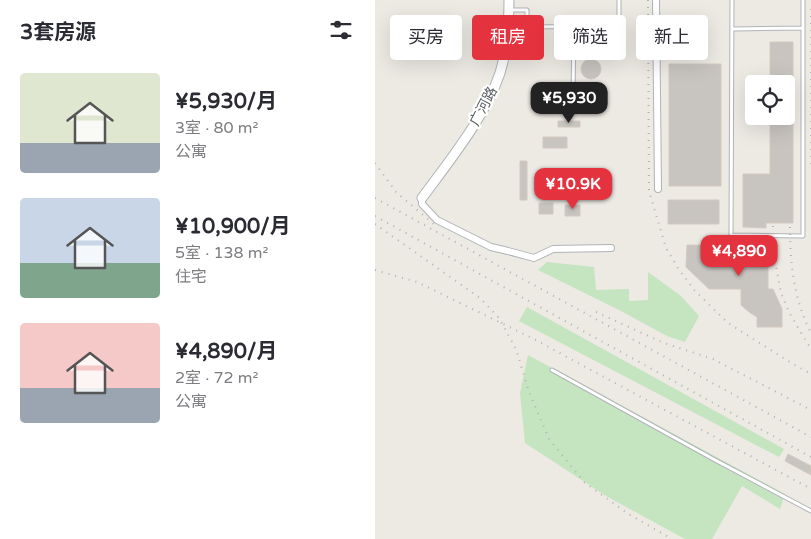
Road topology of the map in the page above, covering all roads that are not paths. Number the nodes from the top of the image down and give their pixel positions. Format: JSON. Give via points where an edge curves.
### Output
{"nodes":[{"id":1,"x":509,"y":0,"type":"edge"},
{"id":2,"x":619,"y":0,"type":"edge"},
{"id":3,"x":656,"y":0,"type":"edge"},
{"id":4,"x":732,"y":0,"type":"edge"},
{"id":5,"x":803,"y":0,"type":"edge"},
{"id":6,"x":509,"y":10,"type":"junction"},
{"id":7,"x":619,"y":15,"type":"edge"},
{"id":8,"x":554,"y":26,"type":"edge"},
{"id":9,"x":803,"y":28,"type":"junction"},
{"id":10,"x":732,"y":29,"type":"junction"},
{"id":11,"x":574,"y":60,"type":"edge"},
{"id":12,"x":573,"y":96,"type":"dead end"},
{"id":13,"x":658,"y":189,"type":"dead end"},
{"id":14,"x":422,"y":198,"type":"joint"},
{"id":15,"x":611,"y":248,"type":"dead end"},
{"id":16,"x":552,"y":370,"type":"dead end"},
{"id":17,"x":811,"y":511,"type":"edge"}],
"edges":[{"from":1,"to":6,"type":"street","name":"广河路"},
{"from":2,"to":7,"type":"lane"},
{"from":3,"to":13,"type":"street"},
{"from":4,"to":10,"type":"lane"},
{"from":5,"to":9,"type":"lane"},
{"from":6,"to":8,"type":"lane","via":[[527,10],[527,27]]},
{"from":6,"to":14,"type":"street","name":"广河路","via":[[500,73],[468,133]]},
{"from":9,"to":10,"type":"lane"},
{"from":9,"to":10,"type":"lane","via":[[803,236],[731,235]]},
{"from":11,"to":12,"type":"lane"},
{"from":14,"to":15,"type":"street","via":[[422,204],[437,220],[491,247],[534,258],[553,249]]},
{"from":16,"to":17,"type":"lane"}]}
